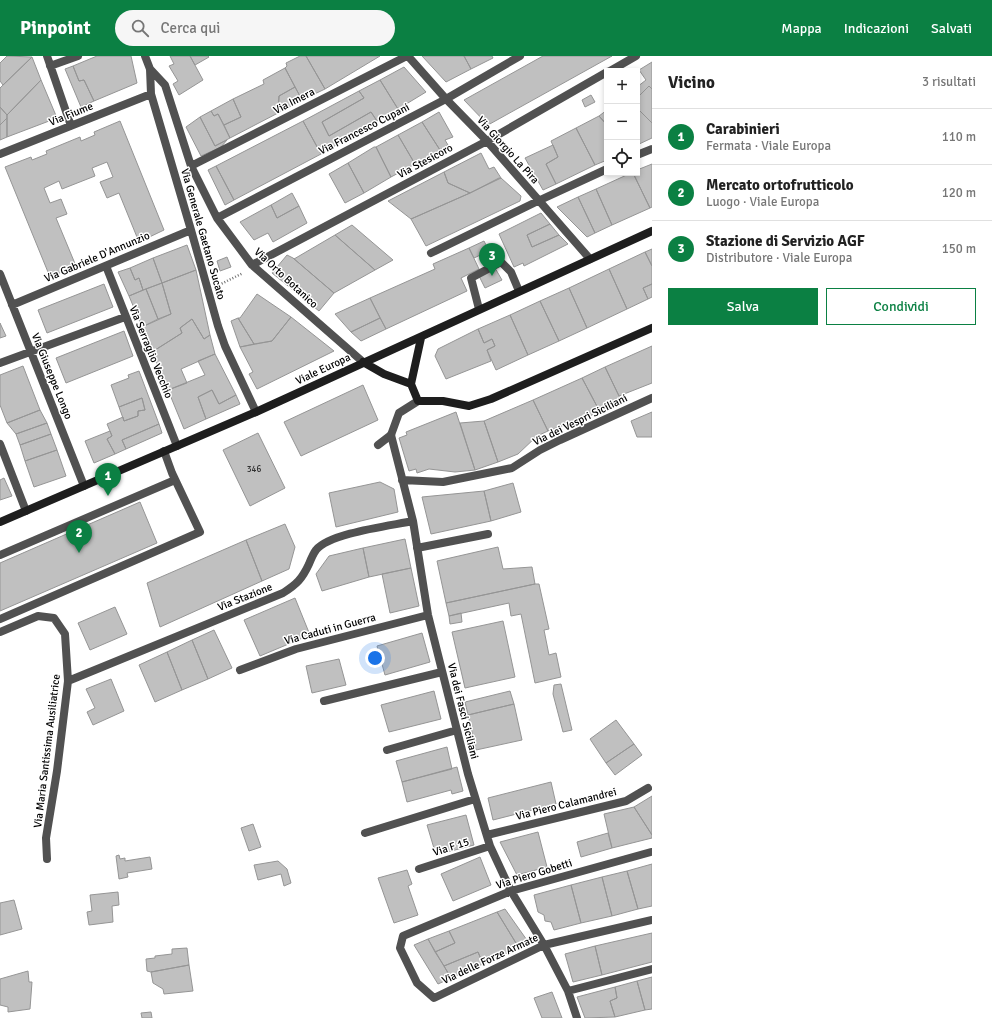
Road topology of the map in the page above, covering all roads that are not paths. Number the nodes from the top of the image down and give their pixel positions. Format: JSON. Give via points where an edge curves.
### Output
{"nodes":[{"id":1,"x":47,"y":56,"type":"edge"},
{"id":2,"x":78,"y":56,"type":"edge"},
{"id":3,"x":145,"y":56,"type":"edge"},
{"id":4,"x":408,"y":56,"type":"edge"},
{"id":5,"x":520,"y":56,"type":"edge"},
{"id":6,"x":636,"y":56,"type":"edge"},
{"id":7,"x":50,"y":66,"type":"junction"},
{"id":8,"x":615,"y":68,"type":"edge"},
{"id":9,"x":150,"y":69,"type":"junction"},
{"id":10,"x":604,"y":74,"type":"edge"},
{"id":11,"x":150,"y":94,"type":"junction"},
{"id":12,"x":446,"y":99,"type":"junction"},
{"id":13,"x":71,"y":126,"type":"junction"},
{"id":14,"x":487,"y":140,"type":"junction"},
{"id":15,"x":652,"y":149,"type":"edge"},
{"id":16,"x":0,"y":154,"type":"edge"},
{"id":17,"x":640,"y":155,"type":"edge"},
{"id":18,"x":191,"y":166,"type":"junction"},
{"id":19,"x":604,"y":170,"type":"edge"},
{"id":20,"x":538,"y":201,"type":"junction"},
{"id":21,"x":216,"y":218,"type":"junction"},
{"id":22,"x":191,"y":230,"type":"junction"},
{"id":23,"x":652,"y":230,"type":"edge"},
{"id":24,"x":431,"y":253,"type":"dead end"},
{"id":25,"x":590,"y":259,"type":"junction"},
{"id":26,"x":252,"y":265,"type":"junction"},
{"id":27,"x":106,"y":266,"type":"junction"},
{"id":28,"x":0,"y":274,"type":"edge"},
{"id":29,"x":519,"y":291,"type":"junction"},
{"id":30,"x":12,"y":305,"type":"junction"},
{"id":31,"x":479,"y":309,"type":"junction"},
{"id":32,"x":125,"y":316,"type":"junction"},
{"id":33,"x":652,"y":328,"type":"edge"},
{"id":34,"x":421,"y":338,"type":"junction"},
{"id":35,"x":31,"y":351,"type":"junction"},
{"id":36,"x":363,"y":362,"type":"junction"},
{"id":37,"x":0,"y":363,"type":"edge"},
{"id":38,"x":412,"y":384,"type":"junction"},
{"id":39,"x":652,"y":398,"type":"edge"},
{"id":40,"x":418,"y":401,"type":"junction"},
{"id":41,"x":256,"y":412,"type":"junction"},
{"id":42,"x":391,"y":435,"type":"junction"},
{"id":43,"x":0,"y":444,"type":"edge"},
{"id":44,"x":378,"y":445,"type":"dead end"},
{"id":45,"x":177,"y":446,"type":"junction"},
{"id":46,"x":164,"y":451,"type":"junction"},
{"id":47,"x":175,"y":480,"type":"junction"},
{"id":48,"x":402,"y":480,"type":"junction"},
{"id":49,"x":84,"y":486,"type":"junction"},
{"id":50,"x":26,"y":511,"type":"junction"},
{"id":51,"x":413,"y":521,"type":"junction"},
{"id":52,"x":0,"y":522,"type":"edge"},
{"id":53,"x":488,"y":534,"type":"dead end"},
{"id":54,"x":417,"y":548,"type":"junction"},
{"id":55,"x":0,"y":555,"type":"edge"},
{"id":56,"x":428,"y":615,"type":"junction"},
{"id":57,"x":0,"y":619,"type":"edge"},
{"id":58,"x":0,"y":632,"type":"edge"},
{"id":59,"x":240,"y":670,"type":"dead end"},
{"id":60,"x":442,"y":672,"type":"junction"},
{"id":61,"x":68,"y":681,"type":"junction"},
{"id":62,"x":324,"y":701,"type":"dead end"},
{"id":63,"x":457,"y":730,"type":"junction"},
{"id":64,"x":387,"y":750,"type":"dead end"},
{"id":65,"x":648,"y":788,"type":"dead end"},
{"id":66,"x":475,"y":799,"type":"junction"},
{"id":67,"x":365,"y":833,"type":"dead end"},
{"id":68,"x":487,"y":835,"type":"junction"},
{"id":69,"x":490,"y":846,"type":"junction"},
{"id":70,"x":651,"y":852,"type":"edge"},
{"id":71,"x":48,"y":859,"type":"dead end"},
{"id":72,"x":419,"y":869,"type":"dead end"},
{"id":73,"x":511,"y":891,"type":"junction"},
{"id":74,"x":652,"y":920,"type":"edge"},
{"id":75,"x":403,"y":936,"type":"joint"},
{"id":76,"x":544,"y":945,"type":"junction"},
{"id":77,"x":652,"y":969,"type":"edge"},
{"id":78,"x":568,"y":991,"type":"junction"},
{"id":79,"x":577,"y":1018,"type":"edge"}],
"edges":[{"from":1,"to":7,"type":"street"},
{"from":2,"to":7,"type":"street"},
{"from":3,"to":9,"type":"street","name":"Via Generale Gaetano Sucato"},
{"from":4,"to":12,"type":"street","name":"Via Giorgio La Pira"},
{"from":4,"to":18,"type":"street","name":"Via Imera"},
{"from":5,"to":12,"type":"street","name":"Via Francesco Cupani"},
{"from":6,"to":8,"type":"street"},
{"from":7,"to":13,"type":"street"},
{"from":9,"to":11,"type":"street","name":"Via Generale Gaetano Sucato"},
{"from":9,"to":18,"type":"street","name":"Via Orto Botanico","via":[[165,85]]},
{"from":10,"to":14,"type":"street","name":"Via Stesicoro"},
{"from":11,"to":13,"type":"street","name":"Via Fiume"},
{"from":11,"to":22,"type":"street","name":"Via Generale Gaetano Sucato"},
{"from":12,"to":14,"type":"street","name":"Via Giorgio La Pira"},
{"from":12,"to":21,"type":"street","name":"Via Francesco Cupani"},
{"from":13,"to":16,"type":"street","name":"Via Fiume"},
{"from":14,"to":20,"type":"street","name":"Via Giorgio La Pira"},
{"from":14,"to":26,"type":"street","name":"Via Stesicoro"},
{"from":15,"to":17,"type":"street"},
{"from":18,"to":21,"type":"street","name":"Via Orto Botanico"},
{"from":19,"to":20,"type":"street"},
{"from":20,"to":24,"type":"street"},
{"from":20,"to":25,"type":"street","name":"Via Giorgio La Pira"},
{"from":21,"to":26,"type":"street","name":"Via Orto Botanico"},
{"from":22,"to":27,"type":"street","name":"Via Gabriele D'Annunzio"},
{"from":22,"to":41,"type":"street","name":"Via Generale Gaetano Sucato","via":[[220,333]]},
{"from":23,"to":25,"type":"main road","name":"Viale Europa"},
{"from":25,"to":29,"type":"main road","name":"Viale Europa"},
{"from":26,"to":36,"type":"street","name":"Via Orto Botanico"},
{"from":27,"to":30,"type":"street","name":"Via Gabriele D'Annunzio"},
{"from":27,"to":32,"type":"street","name":"Via Serraglio Vecchio"},
{"from":28,"to":30,"type":"street","name":"Via Giuseppe Longo"},
{"from":29,"to":31,"type":"main road","name":"Viale Europa"},
{"from":29,"to":31,"type":"street","via":[[511,272],[501,262],[470,278]]},
{"from":30,"to":35,"type":"street","name":"Via Giuseppe Longo"},
{"from":31,"to":34,"type":"main road","name":"Viale Europa"},
{"from":32,"to":35,"type":"street"},
{"from":32,"to":45,"type":"street","name":"Via Serraglio Vecchio"},
{"from":33,"to":40,"type":"main road","via":[[491,399],[469,406],[443,401]]},
{"from":34,"to":36,"type":"main road","name":"Viale Europa"},
{"from":34,"to":38,"type":"main road"},
{"from":35,"to":37,"type":"street"},
{"from":35,"to":49,"type":"street","name":"Via Giuseppe Longo"},
{"from":36,"to":38,"type":"main road","via":[[384,374]]},
{"from":36,"to":41,"type":"main road","name":"Viale Europa"},
{"from":38,"to":40,"type":"main road"},
{"from":39,"to":48,"type":"street","name":"Via dei Vespri Siciliani","via":[[540,450],[512,468],[443,482]]},
{"from":40,"to":42,"type":"street","via":[[399,413]]},
{"from":41,"to":45,"type":"main road","name":"Viale Europa"},
{"from":42,"to":44,"type":"street"},
{"from":42,"to":48,"type":"street","name":"Via dei Fasci Siciliani"},
{"from":43,"to":50,"type":"street"},
{"from":45,"to":46,"type":"main road","name":"Viale Europa"},
{"from":46,"to":47,"type":"street"},
{"from":46,"to":49,"type":"main road","name":"Viale Europa"},
{"from":47,"to":55,"type":"street"},
{"from":47,"to":57,"type":"street","via":[[200,532]]},
{"from":48,"to":51,"type":"street","name":"Via dei Fasci Siciliani"},
{"from":49,"to":50,"type":"main road","name":"Viale Europa"},
{"from":50,"to":52,"type":"main road","name":"Viale Europa"},
{"from":51,"to":54,"type":"street","name":"Via dei Fasci Siciliani"},
{"from":51,"to":61,"type":"street","name":"Via Stazione","via":[[338,537],[324,543],[315,551],[303,577],[283,593]]},
{"from":53,"to":54,"type":"street"},
{"from":54,"to":56,"type":"street","name":"Via dei Fasci Siciliani"},
{"from":56,"to":59,"type":"street","name":"Via Caduti in Guerra","via":[[296,648]]},
{"from":56,"to":60,"type":"street","name":"Via dei Fasci Siciliani"},
{"from":58,"to":61,"type":"street","name":"Via Maria Santissima Ausiliatrice","via":[[38,616],[54,618],[65,634]]},
{"from":60,"to":62,"type":"street"},
{"from":60,"to":63,"type":"street","name":"Via dei Fasci Siciliani"},
{"from":61,"to":71,"type":"street","name":"Via Maria Santissima Ausiliatrice","via":[[46,838]]},
{"from":63,"to":64,"type":"street"},
{"from":63,"to":66,"type":"street","name":"Via dei Fasci Siciliani"},
{"from":65,"to":68,"type":"street","name":"Via Piero Calamandrei","via":[[626,801]]},
{"from":66,"to":67,"type":"street"},
{"from":66,"to":68,"type":"street","name":"Via dei Fasci Siciliani"},
{"from":68,"to":69,"type":"street","name":"Via dei Fasci Siciliani"},
{"from":69,"to":72,"type":"street","name":"Via F 15"},
{"from":69,"to":73,"type":"street","name":"Via dei Fasci Siciliani"},
{"from":70,"to":73,"type":"street","name":"Via Piero Gobetti"},
{"from":73,"to":75,"type":"street","name":"Via Piero Gobetti"},
{"from":73,"to":76,"type":"street","name":"Via dei Fasci Siciliani"},
{"from":74,"to":76,"type":"street","name":"Via delle Forze Armate"},
{"from":75,"to":76,"type":"street","name":"Via delle Forze Armate","via":[[400,948],[417,983],[434,998]]},
{"from":76,"to":78,"type":"street","name":"Via dei Fasci Siciliani"},
{"from":77,"to":78,"type":"street"},
{"from":78,"to":79,"type":"street","name":"Via dei Fasci Siciliani"}]}
